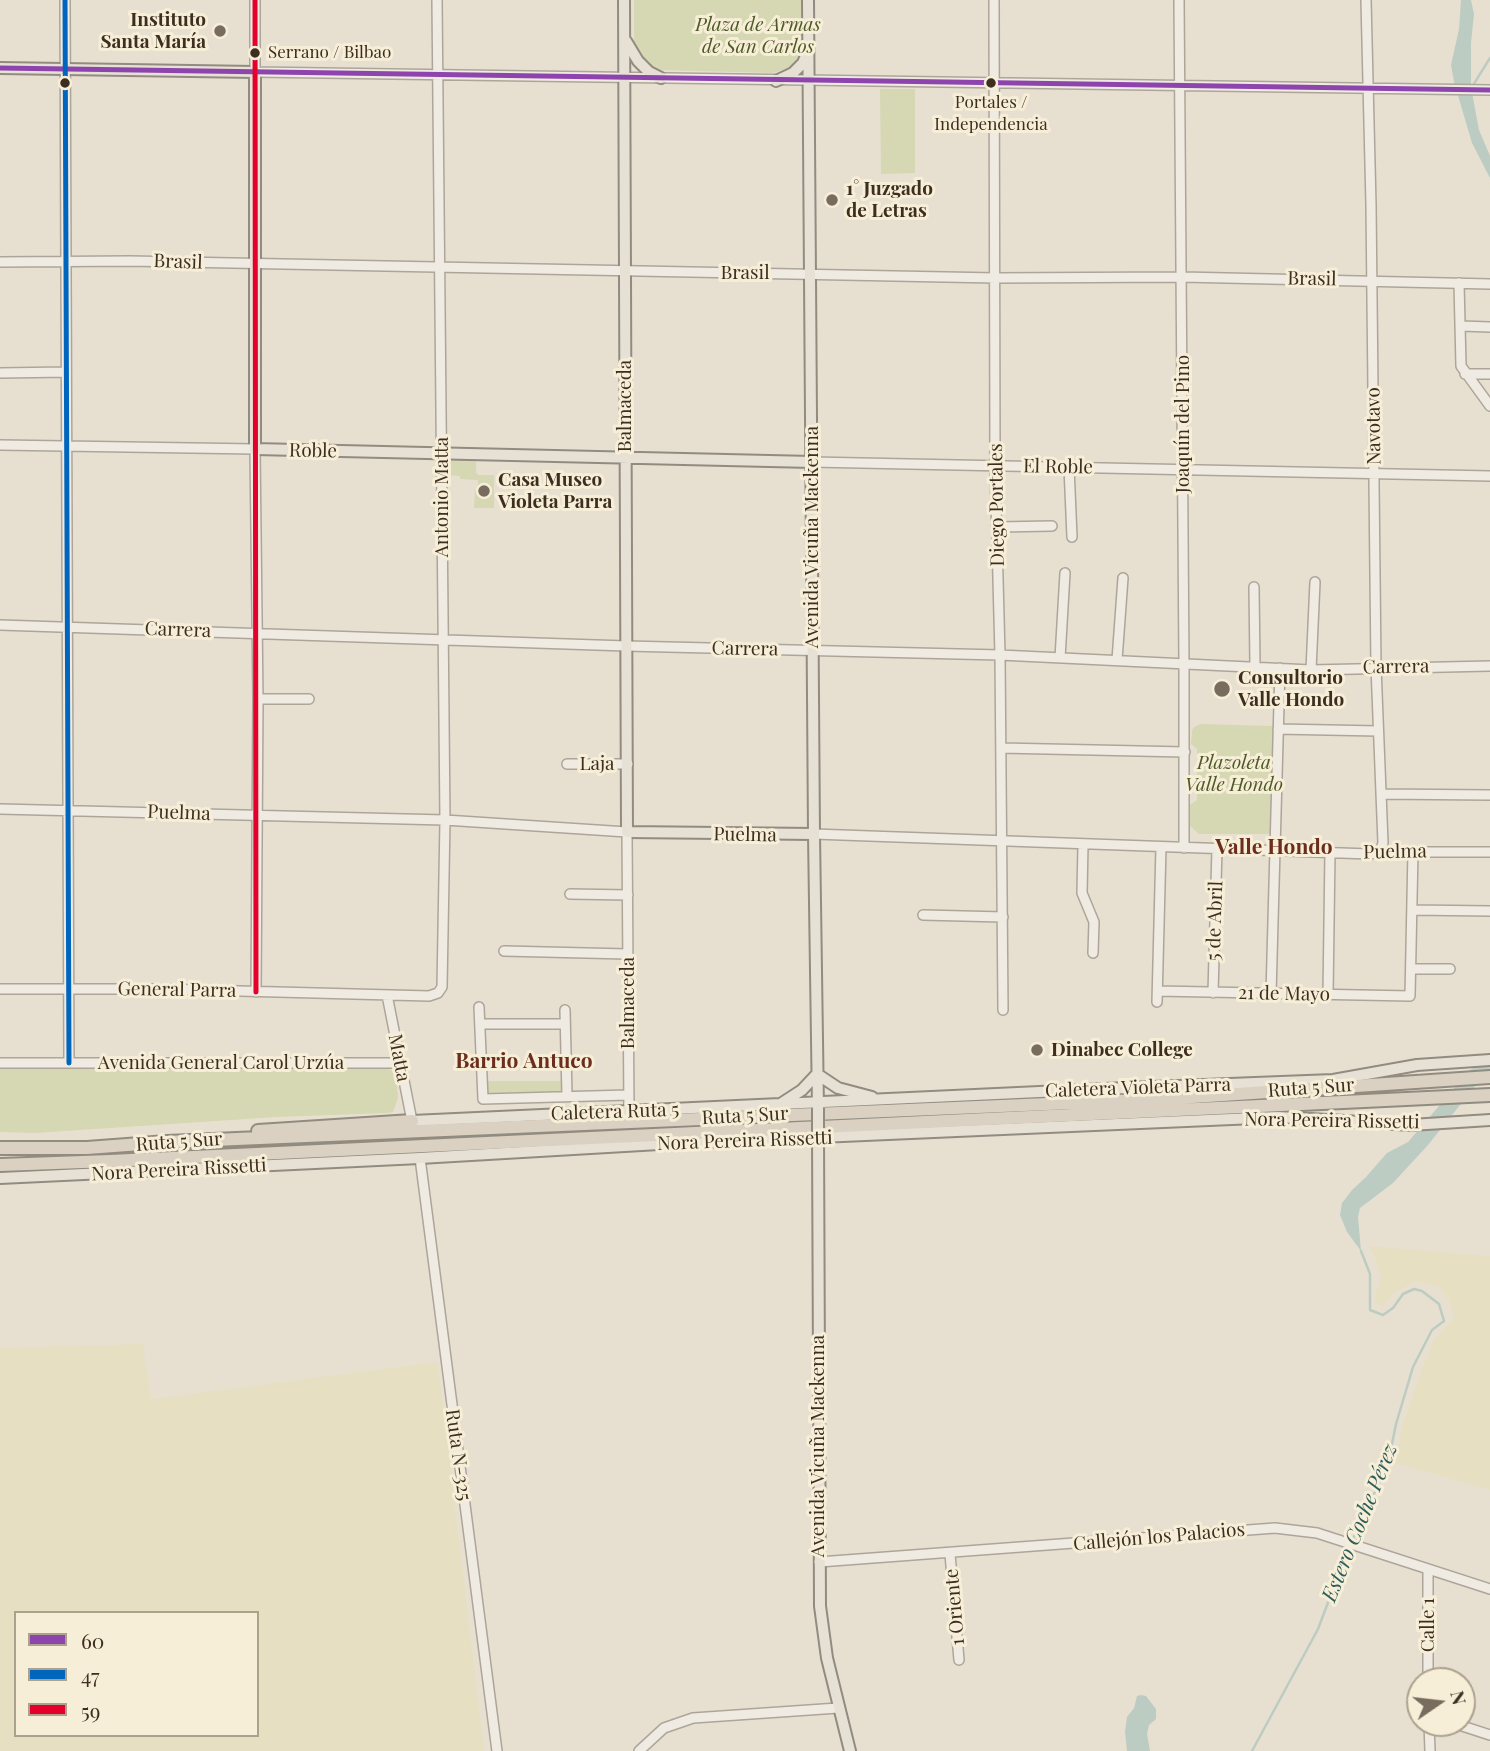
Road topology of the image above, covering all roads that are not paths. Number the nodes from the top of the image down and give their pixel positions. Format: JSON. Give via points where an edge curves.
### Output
{"nodes":[{"id":1,"x":65,"y":0,"type":"edge"},
{"id":2,"x":255,"y":0,"type":"edge"},
{"id":3,"x":437,"y":0,"type":"edge"},
{"id":4,"x":624,"y":0,"type":"edge"},
{"id":5,"x":808,"y":0,"type":"edge"},
{"id":6,"x":994,"y":0,"type":"edge"},
{"id":7,"x":1179,"y":0,"type":"edge"},
{"id":8,"x":1366,"y":0,"type":"edge"},
{"id":9,"x":624,"y":35,"type":"junction"},
{"id":10,"x":809,"y":43,"type":"junction"},
{"id":11,"x":0,"y":68,"type":"edge"},
{"id":12,"x":65,"y":69,"type":"junction"},
{"id":13,"x":255,"y":72,"type":"junction"},
{"id":14,"x":436,"y":75,"type":"junction"},
{"id":15,"x":625,"y":78,"type":"junction"},
{"id":16,"x":661,"y":78,"type":"junction"},
{"id":17,"x":776,"y":81,"type":"junction"},
{"id":18,"x":809,"y":82,"type":"junction"},
{"id":19,"x":995,"y":84,"type":"junction"},
{"id":20,"x":1180,"y":87,"type":"junction"},
{"id":21,"x":1368,"y":89,"type":"junction"},
{"id":22,"x":1490,"y":90,"type":"edge"},
{"id":23,"x":66,"y":261,"type":"junction"},
{"id":24,"x":0,"y":262,"type":"edge"},
{"id":25,"x":255,"y":264,"type":"junction"},
{"id":26,"x":440,"y":268,"type":"junction"},
{"id":27,"x":625,"y":270,"type":"junction"},
{"id":28,"x":810,"y":273,"type":"junction"},
{"id":29,"x":1182,"y":277,"type":"junction"},
{"id":30,"x":996,"y":278,"type":"junction"},
{"id":31,"x":1372,"y":280,"type":"junction"},
{"id":32,"x":1459,"y":283,"type":"junction"},
{"id":33,"x":1490,"y":284,"type":"edge"},
{"id":34,"x":1461,"y":326,"type":"junction"},
{"id":35,"x":1490,"y":327,"type":"edge"},
{"id":36,"x":66,"y":372,"type":"junction"},
{"id":37,"x":0,"y":373,"type":"edge"},
{"id":38,"x":1465,"y":374,"type":"junction"},
{"id":39,"x":1490,"y":374,"type":"edge"},
{"id":40,"x":1490,"y":406,"type":"edge"},
{"id":41,"x":0,"y":445,"type":"edge"},
{"id":42,"x":66,"y":447,"type":"junction"},
{"id":43,"x":255,"y":449,"type":"junction"},
{"id":44,"x":443,"y":453,"type":"junction"},
{"id":45,"x":625,"y":458,"type":"junction"},
{"id":46,"x":812,"y":462,"type":"junction"},
{"id":47,"x":995,"y":465,"type":"junction"},
{"id":48,"x":1069,"y":467,"type":"junction"},
{"id":49,"x":1183,"y":470,"type":"junction"},
{"id":50,"x":1375,"y":473,"type":"junction"},
{"id":51,"x":1490,"y":476,"type":"edge"},
{"id":52,"x":1052,"y":526,"type":"dead end"},
{"id":53,"x":998,"y":527,"type":"junction"},
{"id":54,"x":1072,"y":537,"type":"dead end"},
{"id":55,"x":1065,"y":573,"type":"dead end"},
{"id":56,"x":1123,"y":578,"type":"dead end"},
{"id":57,"x":1315,"y":582,"type":"dead end"},
{"id":58,"x":1254,"y":587,"type":"dead end"},
{"id":59,"x":0,"y":625,"type":"edge"},
{"id":60,"x":67,"y":626,"type":"junction"},
{"id":61,"x":257,"y":633,"type":"junction"},
{"id":62,"x":442,"y":640,"type":"junction"},
{"id":63,"x":626,"y":646,"type":"junction"},
{"id":64,"x":813,"y":651,"type":"junction"},
{"id":65,"x":1000,"y":655,"type":"junction"},
{"id":66,"x":1060,"y":658,"type":"junction"},
{"id":67,"x":1117,"y":660,"type":"junction"},
{"id":68,"x":1184,"y":663,"type":"junction"},
{"id":69,"x":1255,"y":666,"type":"junction"},
{"id":70,"x":1490,"y":666,"type":"edge"},
{"id":71,"x":1377,"y":667,"type":"junction"},
{"id":72,"x":1280,"y":668,"type":"junction"},
{"id":73,"x":1311,"y":670,"type":"junction"},
{"id":74,"x":258,"y":699,"type":"junction"},
{"id":75,"x":309,"y":699,"type":"dead end"},
{"id":76,"x":1278,"y":729,"type":"junction"},
{"id":77,"x":1378,"y":731,"type":"junction"},
{"id":78,"x":1001,"y":748,"type":"junction"},
{"id":79,"x":1185,"y":752,"type":"junction"},
{"id":80,"x":567,"y":764,"type":"dead end"},
{"id":81,"x":628,"y":764,"type":"junction"},
{"id":82,"x":1381,"y":794,"type":"junction"},
{"id":83,"x":1490,"y":795,"type":"edge"},
{"id":84,"x":0,"y":808,"type":"edge"},
{"id":85,"x":67,"y":810,"type":"junction"},
{"id":86,"x":257,"y":816,"type":"junction"},
{"id":87,"x":445,"y":820,"type":"junction"},
{"id":88,"x":627,"y":832,"type":"junction"},
{"id":89,"x":814,"y":834,"type":"junction"},
{"id":90,"x":1002,"y":841,"type":"junction"},
{"id":91,"x":1083,"y":845,"type":"junction"},
{"id":92,"x":1161,"y":847,"type":"junction"},
{"id":93,"x":1184,"y":848,"type":"junction"},
{"id":94,"x":1217,"y":848,"type":"junction"},
{"id":95,"x":1274,"y":850,"type":"junction"},
{"id":96,"x":1413,"y":851,"type":"junction"},
{"id":97,"x":1330,"y":852,"type":"junction"},
{"id":98,"x":1380,"y":852,"type":"junction"},
{"id":99,"x":1490,"y":852,"type":"edge"},
{"id":100,"x":570,"y":894,"type":"dead end"},
{"id":101,"x":628,"y":895,"type":"junction"},
{"id":102,"x":1412,"y":910,"type":"junction"},
{"id":103,"x":1490,"y":911,"type":"edge"},
{"id":104,"x":923,"y":915,"type":"dead end"},
{"id":105,"x":1003,"y":917,"type":"junction"},
{"id":106,"x":504,"y":951,"type":"dead end"},
{"id":107,"x":1093,"y":953,"type":"dead end"},
{"id":108,"x":627,"y":954,"type":"junction"},
{"id":109,"x":1412,"y":969,"type":"junction"},
{"id":110,"x":1450,"y":969,"type":"dead end"},
{"id":111,"x":0,"y":989,"type":"edge"},
{"id":112,"x":69,"y":989,"type":"junction"},
{"id":113,"x":1157,"y":991,"type":"junction"},
{"id":114,"x":257,"y":992,"type":"junction"},
{"id":115,"x":438,"y":993,"type":"joint"},
{"id":116,"x":1213,"y":993,"type":"junction"},
{"id":117,"x":387,"y":995,"type":"junction"},
{"id":118,"x":1271,"y":995,"type":"junction"},
{"id":119,"x":1328,"y":995,"type":"junction"},
{"id":120,"x":1157,"y":1002,"type":"dead end"},
{"id":121,"x":479,"y":1007,"type":"dead end"},
{"id":122,"x":565,"y":1010,"type":"dead end"},
{"id":123,"x":1003,"y":1010,"type":"dead end"},
{"id":124,"x":480,"y":1024,"type":"junction"},
{"id":125,"x":565,"y":1024,"type":"junction"},
{"id":126,"x":1490,"y":1060,"type":"edge"},
{"id":127,"x":0,"y":1063,"type":"edge"},
{"id":128,"x":69,"y":1063,"type":"junction"},
{"id":129,"x":400,"y":1063,"type":"junction"},
{"id":130,"x":817,"y":1074,"type":"junction"},
{"id":131,"x":1490,"y":1077,"type":"edge"},
{"id":132,"x":628,"y":1095,"type":"junction"},
{"id":133,"x":1489,"y":1095,"type":"edge"},
{"id":134,"x":567,"y":1096,"type":"junction"},
{"id":135,"x":884,"y":1100,"type":"junction"},
{"id":136,"x":777,"y":1106,"type":"junction"},
{"id":137,"x":818,"y":1106,"type":"junction"},
{"id":138,"x":629,"y":1112,"type":"junction"},
{"id":139,"x":1490,"y":1120,"type":"edge"},
{"id":140,"x":412,"y":1121,"type":"junction"},
{"id":141,"x":818,"y":1136,"type":"junction"},
{"id":142,"x":167,"y":1142,"type":"junction"},
{"id":143,"x":0,"y":1148,"type":"edge"},
{"id":144,"x":420,"y":1158,"type":"junction"},
{"id":145,"x":0,"y":1165,"type":"edge"},
{"id":146,"x":0,"y":1178,"type":"edge"},
{"id":147,"x":950,"y":1553,"type":"junction"},
{"id":148,"x":819,"y":1562,"type":"junction"},
{"id":149,"x":1428,"y":1570,"type":"junction"},
{"id":150,"x":1490,"y":1589,"type":"edge"},
{"id":151,"x":959,"y":1660,"type":"dead end"},
{"id":152,"x":1428,"y":1667,"type":"edge"},
{"id":153,"x":838,"y":1708,"type":"junction"},
{"id":154,"x":497,"y":1751,"type":"edge"},
{"id":155,"x":639,"y":1751,"type":"edge"},
{"id":156,"x":850,"y":1751,"type":"edge"}],
"edges":[{"from":1,"to":12,"type":"street"},
{"from":2,"to":13,"type":"street"},
{"from":3,"to":14,"type":"street","name":"Antonio Matta"},
{"from":4,"to":9,"type":"main road","name":"Balmaceda"},
{"from":5,"to":10,"type":"main road","name":"Avenida Vicuña Mackenna"},
{"from":6,"to":19,"type":"street","name":"Diego Portales"},
{"from":7,"to":20,"type":"street","name":"Joaquín del Pino"},
{"from":8,"to":21,"type":"street","name":"Navotavo"},
{"from":9,"to":15,"type":"main road","name":"Balmaceda"},
{"from":9,"to":16,"type":"main road","via":[[638,61]]},
{"from":10,"to":17,"type":"main road","via":[[798,69]]},
{"from":10,"to":18,"type":"main road","name":"Avenida Vicuña Mackenna"},
{"from":11,"to":12,"type":"main road"},
{"from":12,"to":13,"type":"main road"},
{"from":12,"to":23,"type":"street"},
{"from":13,"to":14,"type":"street"},
{"from":13,"to":25,"type":"main road"},
{"from":14,"to":15,"type":"street"},
{"from":14,"to":26,"type":"street","name":"Antonio Matta"},
{"from":15,"to":16,"type":"street"},
{"from":15,"to":27,"type":"main road","name":"Balmaceda"},
{"from":16,"to":17,"type":"street"},
{"from":17,"to":18,"type":"street"},
{"from":18,"to":19,"type":"street"},
{"from":18,"to":28,"type":"main road","name":"Avenida Vicuña Mackenna"},
{"from":19,"to":20,"type":"street"},
{"from":19,"to":30,"type":"street","name":"Diego Portales"},
{"from":20,"to":21,"type":"street"},
{"from":20,"to":29,"type":"street","name":"Joaquín del Pino"},
{"from":21,"to":22,"type":"street"},
{"from":21,"to":31,"type":"street","name":"Navotavo"},
{"from":23,"to":24,"type":"street","name":"Brasil"},
{"from":23,"to":25,"type":"street","name":"Brasil"},
{"from":23,"to":36,"type":"street"},
{"from":25,"to":26,"type":"street","name":"Brasil"},
{"from":25,"to":43,"type":"main road"},
{"from":26,"to":27,"type":"street","name":"Brasil"},
{"from":26,"to":44,"type":"street","name":"Antonio Matta"},
{"from":27,"to":28,"type":"street","name":"Brasil"},
{"from":27,"to":45,"type":"main road","name":"Balmaceda"},
{"from":28,"to":30,"type":"street","name":"Brasil"},
{"from":28,"to":46,"type":"main road","name":"Avenida Vicuña Mackenna"},
{"from":29,"to":30,"type":"street","name":"Brasil"},
{"from":29,"to":31,"type":"street","name":"Brasil"},
{"from":29,"to":49,"type":"street","name":"Joaquín del Pino"},
{"from":30,"to":47,"type":"street","name":"Diego Portales"},
{"from":31,"to":32,"type":"street","name":"Brasil"},
{"from":31,"to":50,"type":"street","name":"Navotavo"},
{"from":32,"to":33,"type":"street","name":"Brasil"},
{"from":32,"to":34,"type":"street"},
{"from":34,"to":35,"type":"street"},
{"from":34,"to":38,"type":"street"},
{"from":36,"to":37,"type":"street"},
{"from":36,"to":42,"type":"street"},
{"from":38,"to":39,"type":"street"},
{"from":38,"to":40,"type":"street"},
{"from":41,"to":42,"type":"street","name":"Roble"},
{"from":42,"to":43,"type":"street","name":"Roble"},
{"from":42,"to":60,"type":"street"},
{"from":43,"to":44,"type":"main road","name":"Roble"},
{"from":43,"to":61,"type":"street"},
{"from":44,"to":45,"type":"main road","name":"Roble"},
{"from":44,"to":62,"type":"street","name":"Antonio Matta"},
{"from":45,"to":46,"type":"main road","name":"El Roble"},
{"from":45,"to":63,"type":"main road","name":"Balmaceda"},
{"from":46,"to":47,"type":"street","name":"El Roble"},
{"from":46,"to":64,"type":"main road","name":"Avenida Vicuña Mackenna"},
{"from":47,"to":48,"type":"street","name":"El Roble"},
{"from":47,"to":53,"type":"street","name":"Diego Portales"},
{"from":48,"to":49,"type":"street","name":"El Roble"},
{"from":48,"to":54,"type":"street"},
{"from":49,"to":50,"type":"street","name":"El Roble"},
{"from":49,"to":68,"type":"street","name":"Joaquín del Pino"},
{"from":50,"to":51,"type":"street","name":"El Roble"},
{"from":50,"to":71,"type":"street","name":"Navotavo"},
{"from":52,"to":53,"type":"street"},
{"from":53,"to":65,"type":"street","name":"Diego Portales"},
{"from":55,"to":66,"type":"street"},
{"from":56,"to":67,"type":"street"},
{"from":57,"to":73,"type":"street"},
{"from":58,"to":69,"type":"street"},
{"from":59,"to":60,"type":"street","name":"Carrera"},
{"from":60,"to":61,"type":"street","name":"Carrera"},
{"from":60,"to":85,"type":"street"},
{"from":61,"to":62,"type":"street","name":"Carrera"},
{"from":61,"to":74,"type":"street"},
{"from":62,"to":63,"type":"street","name":"Carrera"},
{"from":62,"to":87,"type":"street","name":"Antonio Matta"},
{"from":63,"to":64,"type":"street","name":"Carrera"},
{"from":63,"to":81,"type":"main road","name":"Balmaceda"},
{"from":64,"to":65,"type":"street","name":"Carrera"},
{"from":64,"to":89,"type":"main road","name":"Avenida Vicuña Mackenna"},
{"from":65,"to":66,"type":"street","name":"Carrera"},
{"from":65,"to":78,"type":"street","name":"Diego Portales"},
{"from":66,"to":67,"type":"street","name":"Carrera"},
{"from":67,"to":68,"type":"street","name":"Carrera"},
{"from":68,"to":69,"type":"street","name":"Carrera"},
{"from":68,"to":79,"type":"street","name":"Joaquín del Pino"},
{"from":69,"to":72,"type":"street","name":"Carrera"},
{"from":70,"to":71,"type":"street","name":"Carrera"},
{"from":71,"to":73,"type":"street","name":"Carrera"},
{"from":71,"to":77,"type":"street","name":"Navotavo"},
{"from":72,"to":73,"type":"street","name":"Carrera"},
{"from":72,"to":76,"type":"street"},
{"from":74,"to":75,"type":"street"},
{"from":74,"to":86,"type":"street"},
{"from":76,"to":77,"type":"street"},
{"from":76,"to":95,"type":"street"},
{"from":77,"to":82,"type":"street","name":"Navotavo"},
{"from":78,"to":79,"type":"street"},
{"from":78,"to":90,"type":"street","name":"Diego Portales"},
{"from":79,"to":93,"type":"street","name":"Joaquín del Pino"},
{"from":80,"to":81,"type":"street","name":"Laja"},
{"from":81,"to":88,"type":"main road","name":"Balmaceda"},
{"from":82,"to":83,"type":"street"},
{"from":82,"to":98,"type":"street","name":"Navotavo"},
{"from":84,"to":85,"type":"street","name":"Puelma"},
{"from":85,"to":86,"type":"street","name":"Puelma"},
{"from":85,"to":112,"type":"street"},
{"from":86,"to":87,"type":"street","name":"Puelma"},
{"from":86,"to":114,"type":"street"},
{"from":87,"to":88,"type":"street","name":"Puelma"},
{"from":87,"to":115,"type":"street","name":"Antonio Matta","via":[[442,987]]},
{"from":88,"to":89,"type":"main road","name":"Puelma"},
{"from":88,"to":101,"type":"street","name":"Balmaceda"},
{"from":89,"to":90,"type":"street","name":"Puelma"},
{"from":89,"to":130,"type":"main road","name":"Avenida Vicuña Mackenna"},
{"from":90,"to":91,"type":"street","name":"Puelma"},
{"from":90,"to":105,"type":"street","name":"Diego Portales"},
{"from":91,"to":92,"type":"street","name":"Puelma"},
{"from":91,"to":107,"type":"street","via":[[1082,893],[1094,922]]},
{"from":92,"to":93,"type":"street","name":"Puelma"},
{"from":92,"to":113,"type":"street"},
{"from":93,"to":94,"type":"street","name":"Puelma"},
{"from":94,"to":95,"type":"street","name":"Puelma"},
{"from":94,"to":116,"type":"street","name":"5 de Abril"},
{"from":95,"to":97,"type":"street","name":"Puelma"},
{"from":95,"to":118,"type":"street"},
{"from":96,"to":98,"type":"street","name":"Puelma"},
{"from":96,"to":99,"type":"street","name":"Puelma"},
{"from":96,"to":102,"type":"street"},
{"from":97,"to":98,"type":"street","name":"Puelma"},
{"from":97,"to":119,"type":"street"},
{"from":100,"to":101,"type":"street"},
{"from":101,"to":108,"type":"street","name":"Balmaceda"},
{"from":102,"to":103,"type":"street"},
{"from":102,"to":109,"type":"street"},
{"from":104,"to":105,"type":"street"},
{"from":105,"to":123,"type":"street","name":"Diego Portales"},
{"from":106,"to":108,"type":"street"},
{"from":108,"to":132,"type":"street","name":"Balmaceda"},
{"from":109,"to":110,"type":"street"},
{"from":109,"to":119,"type":"street","name":"21 de Mayo","via":[[1410,996]]},
{"from":111,"to":112,"type":"street","name":"General Parra"},
{"from":112,"to":114,"type":"street","name":"General Parra"},
{"from":112,"to":128,"type":"street"},
{"from":113,"to":116,"type":"street","name":"21 de Mayo"},
{"from":113,"to":120,"type":"street"},
{"from":114,"to":117,"type":"street","name":"General Parra"},
{"from":115,"to":117,"type":"street","name":"General Parra"},
{"from":116,"to":118,"type":"street","name":"21 de Mayo"},
{"from":117,"to":129,"type":"street","name":"Matta"},
{"from":118,"to":119,"type":"street","name":"21 de Mayo"},
{"from":121,"to":124,"type":"street"},
{"from":122,"to":125,"type":"street"},
{"from":124,"to":125,"type":"street"},
{"from":124,"to":134,"type":"street","via":[[484,1099]]},
{"from":125,"to":134,"type":"street"},
{"from":126,"to":135,"type":"main road","name":"Caletera Violeta Parra","via":[[1417,1065],[1333,1080]]},
{"from":127,"to":128,"type":"street","name":"Avenida General Carol Urzúa"},
{"from":128,"to":129,"type":"street","name":"Avenida General Carol Urzúa"},
{"from":129,"to":140,"type":"street","name":"Matta"},
{"from":130,"to":135,"type":"main road","via":[[838,1088]]},
{"from":130,"to":136,"type":"main road"},
{"from":130,"to":137,"type":"main road","name":"Avenida Vicuña Mackenna"},
{"from":131,"to":142,"type":"highway","name":"Ruta 5 Sur","via":[[1163,1098]]},
{"from":132,"to":134,"type":"street"},
{"from":132,"to":138,"type":"street","name":"Balmaceda"},
{"from":133,"to":145,"type":"highway","name":"Ruta 5 Sur"},
{"from":135,"to":137,"type":"main road","name":"Caletera Violeta Parra"},
{"from":136,"to":137,"type":"main road","name":"Caletera Ruta 5"},
{"from":136,"to":138,"type":"main road","name":"Caletera Ruta 5"},
{"from":137,"to":141,"type":"main road","name":"Avenida Vicuña Mackenna","bridge":true},
{"from":138,"to":140,"type":"main road","name":"Caletera Ruta 5"},
{"from":139,"to":141,"type":"main road","name":"Nora Pereira Rissetti","via":[[1411,1125],[1278,1117]]},
{"from":140,"to":142,"type":"highway","via":[[283,1128]]},
{"from":141,"to":144,"type":"main road","name":"Nora Pereira Rissetti"},
{"from":141,"to":148,"type":"main road","name":"Avenida Vicuña Mackenna"},
{"from":142,"to":143,"type":"highway","name":"Ruta 5 Sur"},
{"from":144,"to":146,"type":"main road","name":"Nora Pereira Rissetti"},
{"from":144,"to":154,"type":"street","name":"Ruta N-325"},
{"from":147,"to":148,"type":"street","name":"Callejón los Palacios"},
{"from":147,"to":149,"type":"street","name":"Callejón los Palacios","via":[[1275,1528],[1317,1533]]},
{"from":147,"to":151,"type":"street","name":"1 Oriente"},
{"from":148,"to":153,"type":"main road","name":"Avenida Vicuña Mackenna","via":[[822,1628]]},
{"from":149,"to":150,"type":"street","name":"Callejón los Palacios"},
{"from":149,"to":152,"type":"street","name":"Calle 1"},
{"from":153,"to":155,"type":"street","via":[[693,1718],[664,1728]]},
{"from":153,"to":156,"type":"main road","name":"Avenida Vicuña Mackenna"}]}
